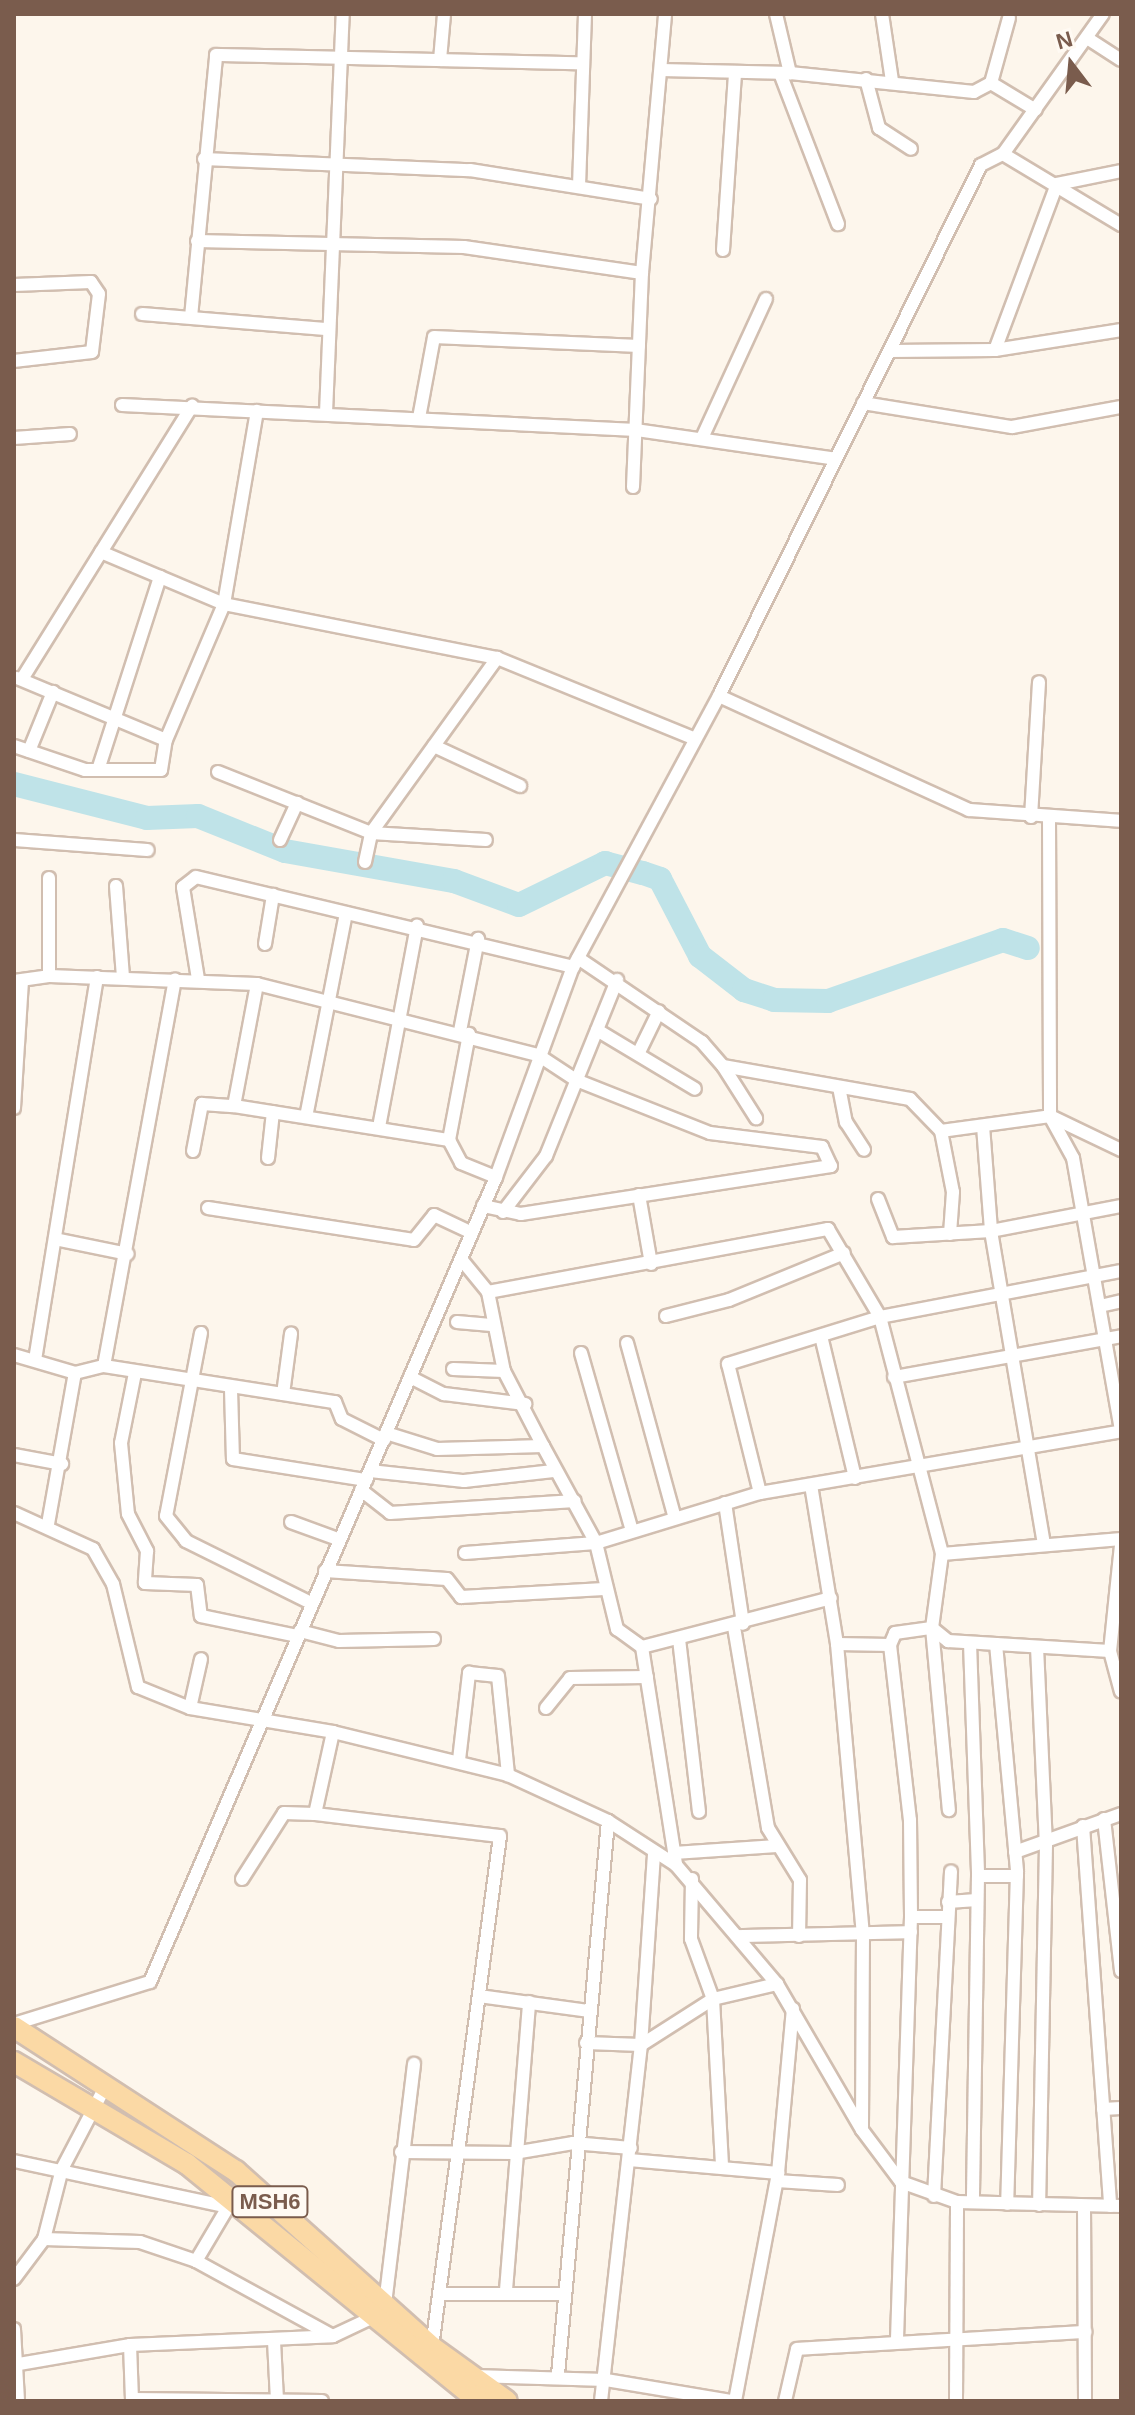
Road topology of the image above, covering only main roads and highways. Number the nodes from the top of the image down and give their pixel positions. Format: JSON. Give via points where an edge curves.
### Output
{"nodes":[{"id":1,"x":14,"y":2026,"type":"edge"},
{"id":2,"x":14,"y":2062,"type":"edge"},
{"id":3,"x":100,"y":2099,"type":"junction"},
{"id":4,"x":378,"y":2311,"type":"junction"},
{"id":5,"x":479,"y":2401,"type":"edge"},
{"id":6,"x":507,"y":2401,"type":"edge"}],
"edges":[{"from":1,"to":3,"type":"main road","number":"MSH6"},
{"from":2,"to":3,"type":"main road","number":"MSH6"},
{"from":3,"to":4,"type":"main road","number":"MSH6"},
{"from":3,"to":4,"type":"main road","number":"MSH6","via":[[236,2171]]},
{"from":4,"to":5,"type":"main road","number":"MSH6"},
{"from":4,"to":6,"type":"main road","number":"MSH6"}]}
